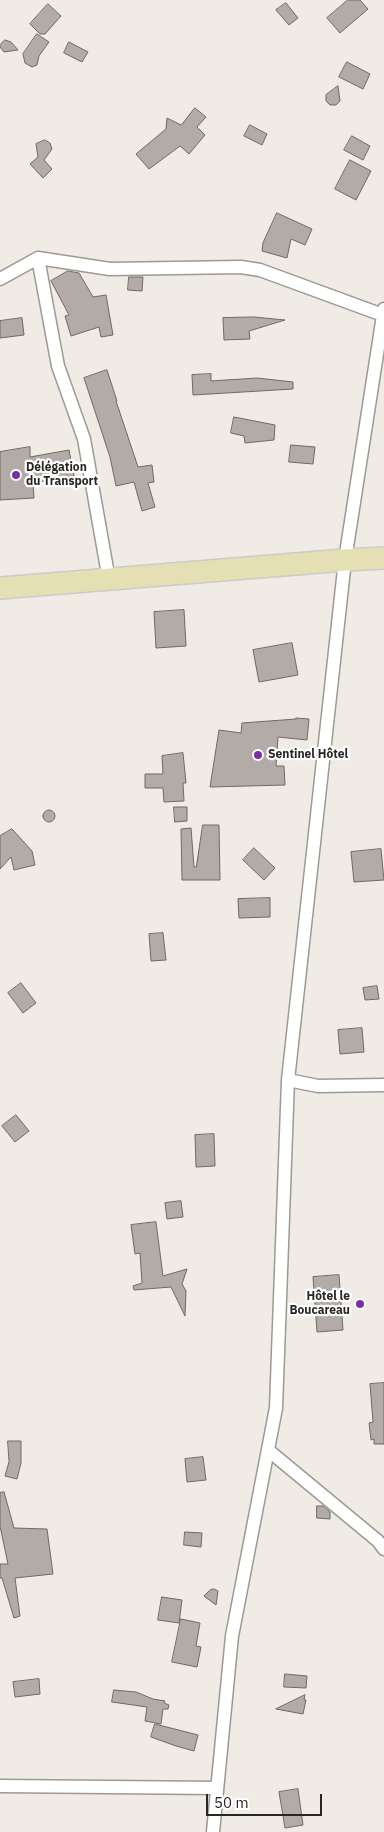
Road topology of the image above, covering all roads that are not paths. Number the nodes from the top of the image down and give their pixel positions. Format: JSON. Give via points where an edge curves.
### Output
{"nodes":[{"id":1,"x":38,"y":258,"type":"junction"},
{"id":2,"x":0,"y":279,"type":"edge"},
{"id":3,"x":383,"y":312,"type":"edge"},
{"id":4,"x":384,"y":558,"type":"edge"},
{"id":5,"x":345,"y":560,"type":"junction"},
{"id":6,"x":109,"y":580,"type":"junction"},
{"id":7,"x":0,"y":588,"type":"edge"},
{"id":8,"x":288,"y":1080,"type":"junction"},
{"id":9,"x":384,"y":1085,"type":"edge"},
{"id":10,"x":268,"y":1450,"type":"junction"},
{"id":11,"x":384,"y":1549,"type":"edge"},
{"id":12,"x":0,"y":1786,"type":"edge"},
{"id":13,"x":217,"y":1788,"type":"junction"},
{"id":14,"x":213,"y":1832,"type":"edge"}],
"edges":[{"from":1,"to":2,"type":"street"},
{"from":1,"to":3,"type":"street","via":[[110,269],[240,267],[260,270]]},
{"from":1,"to":6,"type":"street","via":[[58,366],[84,439]]},
{"from":3,"to":5,"type":"street"},
{"from":4,"to":5,"type":"main road"},
{"from":5,"to":6,"type":"main road"},
{"from":5,"to":8,"type":"street"},
{"from":6,"to":7,"type":"main road"},
{"from":8,"to":9,"type":"street","via":[[318,1086]]},
{"from":8,"to":10,"type":"street","via":[[276,1408]]},
{"from":10,"to":11,"type":"street"},
{"from":10,"to":13,"type":"street","via":[[232,1636]]},
{"from":12,"to":13,"type":"street"},
{"from":13,"to":14,"type":"street"}]}
